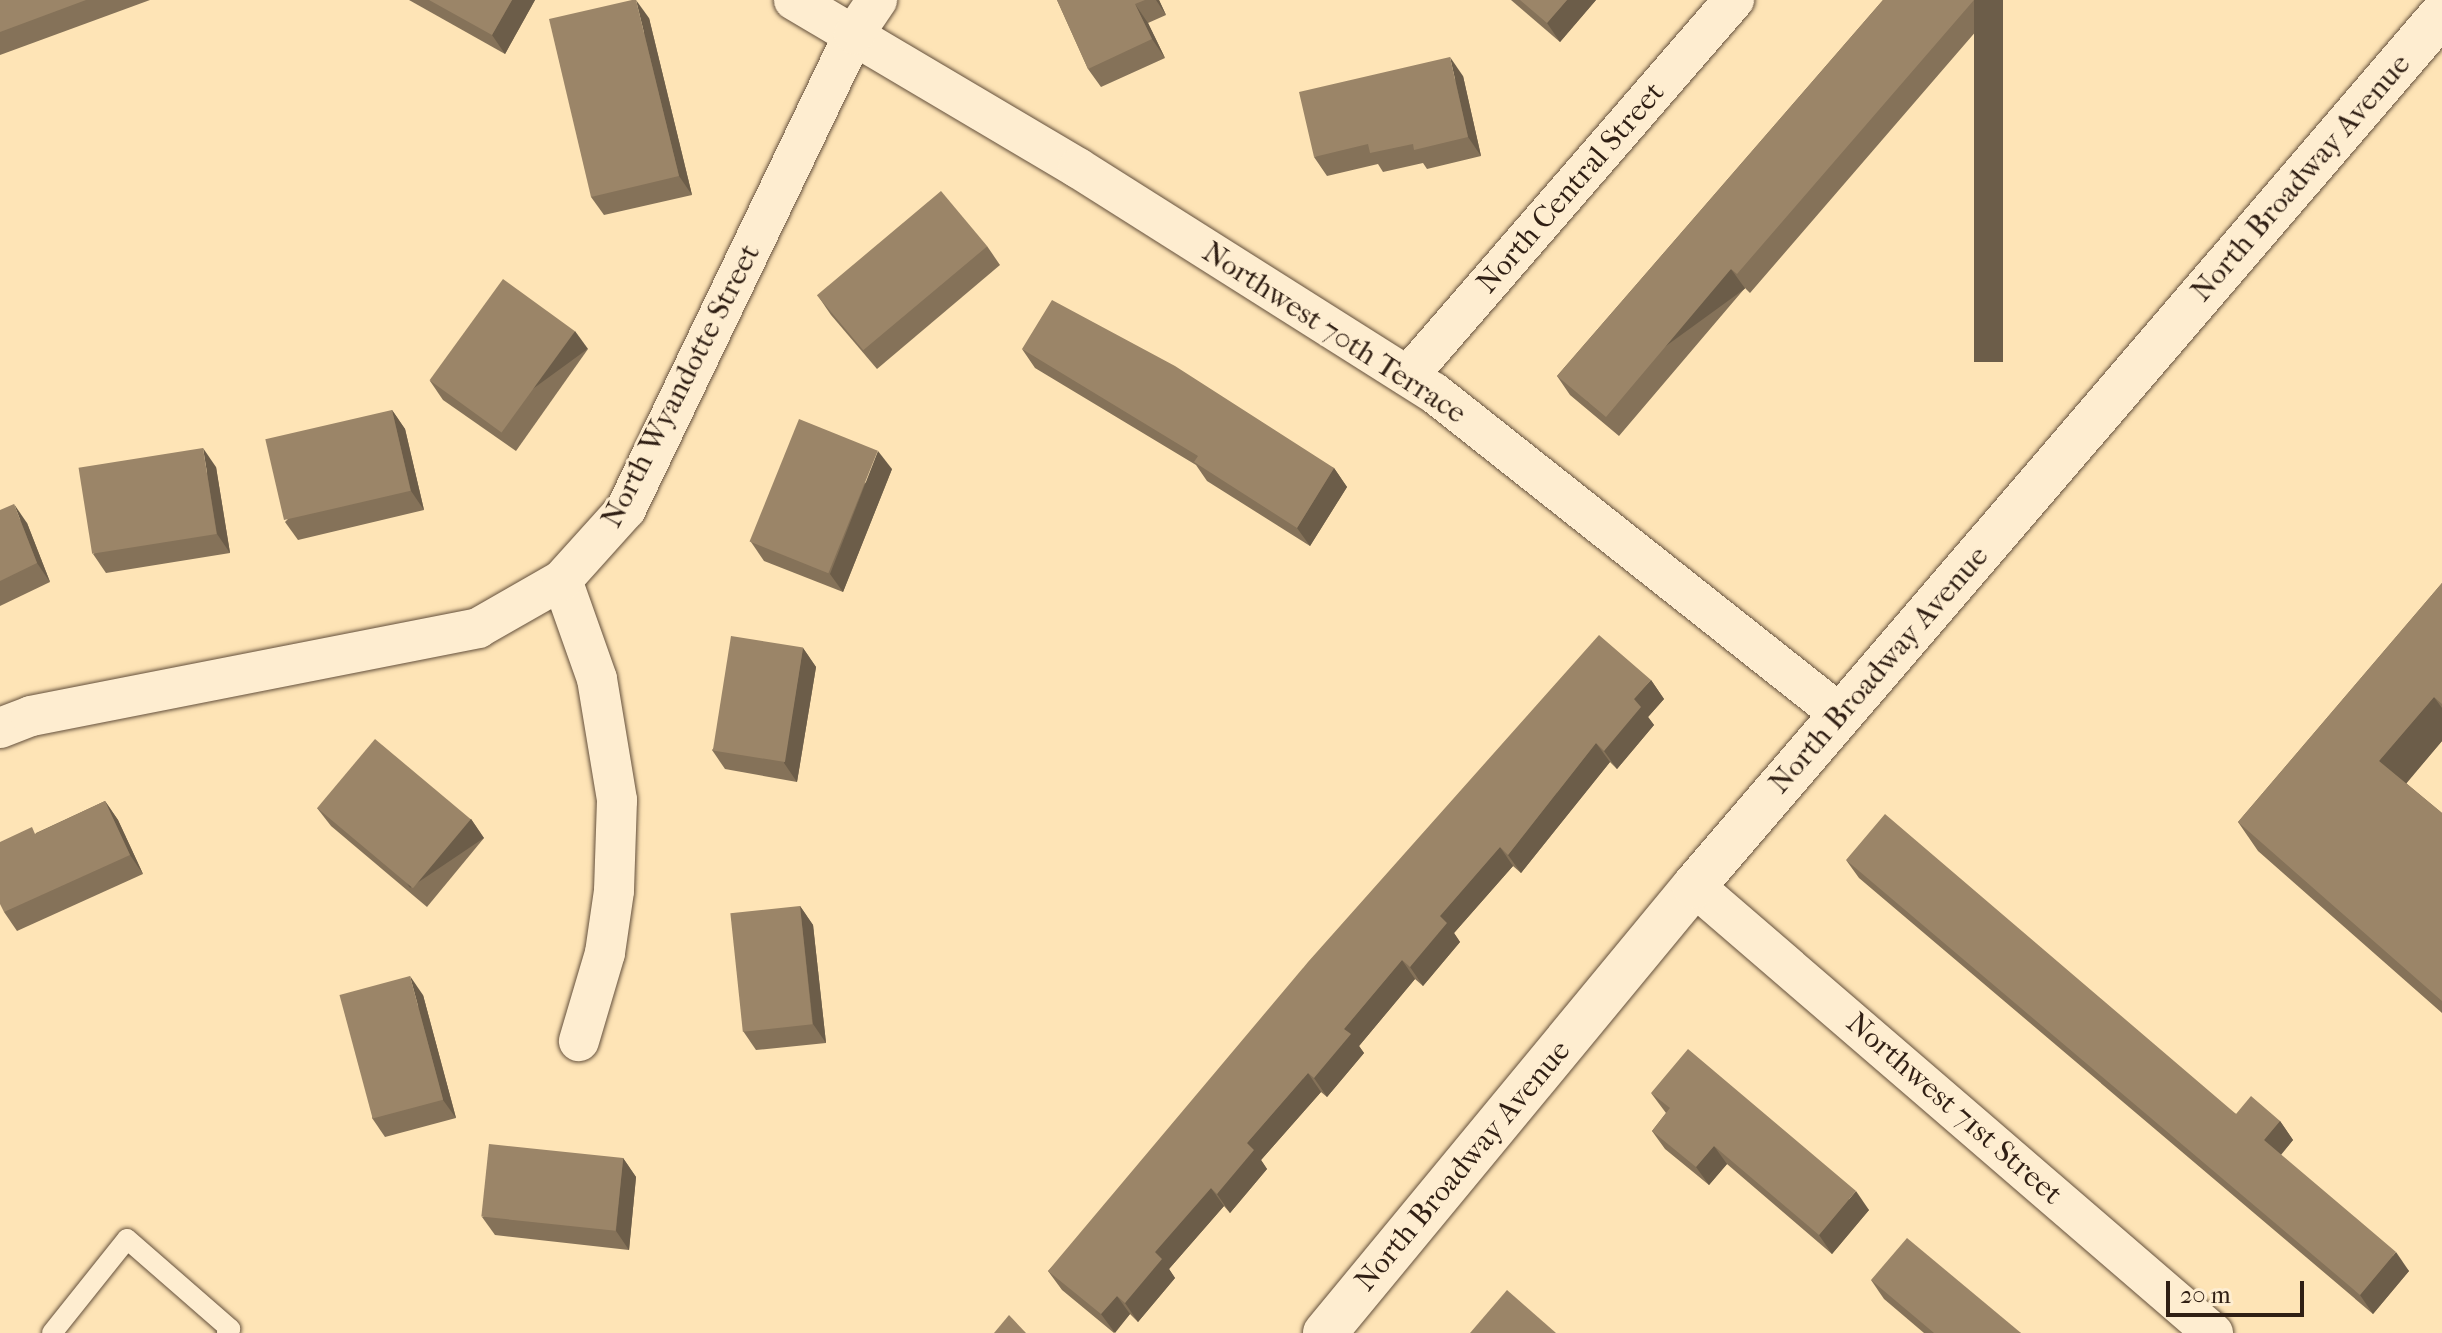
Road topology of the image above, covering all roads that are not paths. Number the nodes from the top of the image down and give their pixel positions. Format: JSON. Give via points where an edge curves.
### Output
{"nodes":[{"id":1,"x":794,"y":0,"type":"edge"},
{"id":2,"x":877,"y":0,"type":"edge"},
{"id":3,"x":1734,"y":0,"type":"edge"},
{"id":4,"x":2442,"y":14,"type":"edge"},
{"id":5,"x":854,"y":34,"type":"junction"},
{"id":6,"x":1408,"y":376,"type":"junction"},
{"id":7,"x":562,"y":580,"type":"junction"},
{"id":8,"x":1840,"y":714,"type":"junction"},
{"id":9,"x":0,"y":728,"type":"edge"},
{"id":10,"x":1694,"y":886,"type":"junction"},
{"id":11,"x":579,"y":1041,"type":"dead end"},
{"id":12,"x":52,"y":1333,"type":"edge"},
{"id":13,"x":227,"y":1333,"type":"edge"},
{"id":14,"x":1325,"y":1333,"type":"edge"},
{"id":15,"x":2213,"y":1333,"type":"edge"}],
"edges":[{"from":1,"to":5,"type":"street","name":"Northwest 70th Terrace"},
{"from":2,"to":5,"type":"street","name":"North Wyandotte Street"},
{"from":3,"to":6,"type":"street","name":"North Central Street"},
{"from":4,"to":8,"type":"main road","name":"North Broadway Avenue"},
{"from":5,"to":6,"type":"street","name":"Northwest 70th Terrace"},
{"from":5,"to":7,"type":"street","name":"North Wyandotte Street","via":[[626,509]]},
{"from":6,"to":8,"type":"street","name":"Northwest 70th Terrace"},
{"from":7,"to":9,"type":"street","name":"North Wyandotte Street","via":[[478,628],[31,716]]},
{"from":7,"to":11,"type":"street","via":[[597,679],[617,800],[614,891],[605,953]]},
{"from":8,"to":10,"type":"main road","name":"North Broadway Avenue"},
{"from":10,"to":14,"type":"main road","name":"North Broadway Avenue"},
{"from":10,"to":15,"type":"street","name":"Northwest 71st Street"},
{"from":12,"to":13,"type":"lane","via":[[127,1239],[230,1329]]}]}
